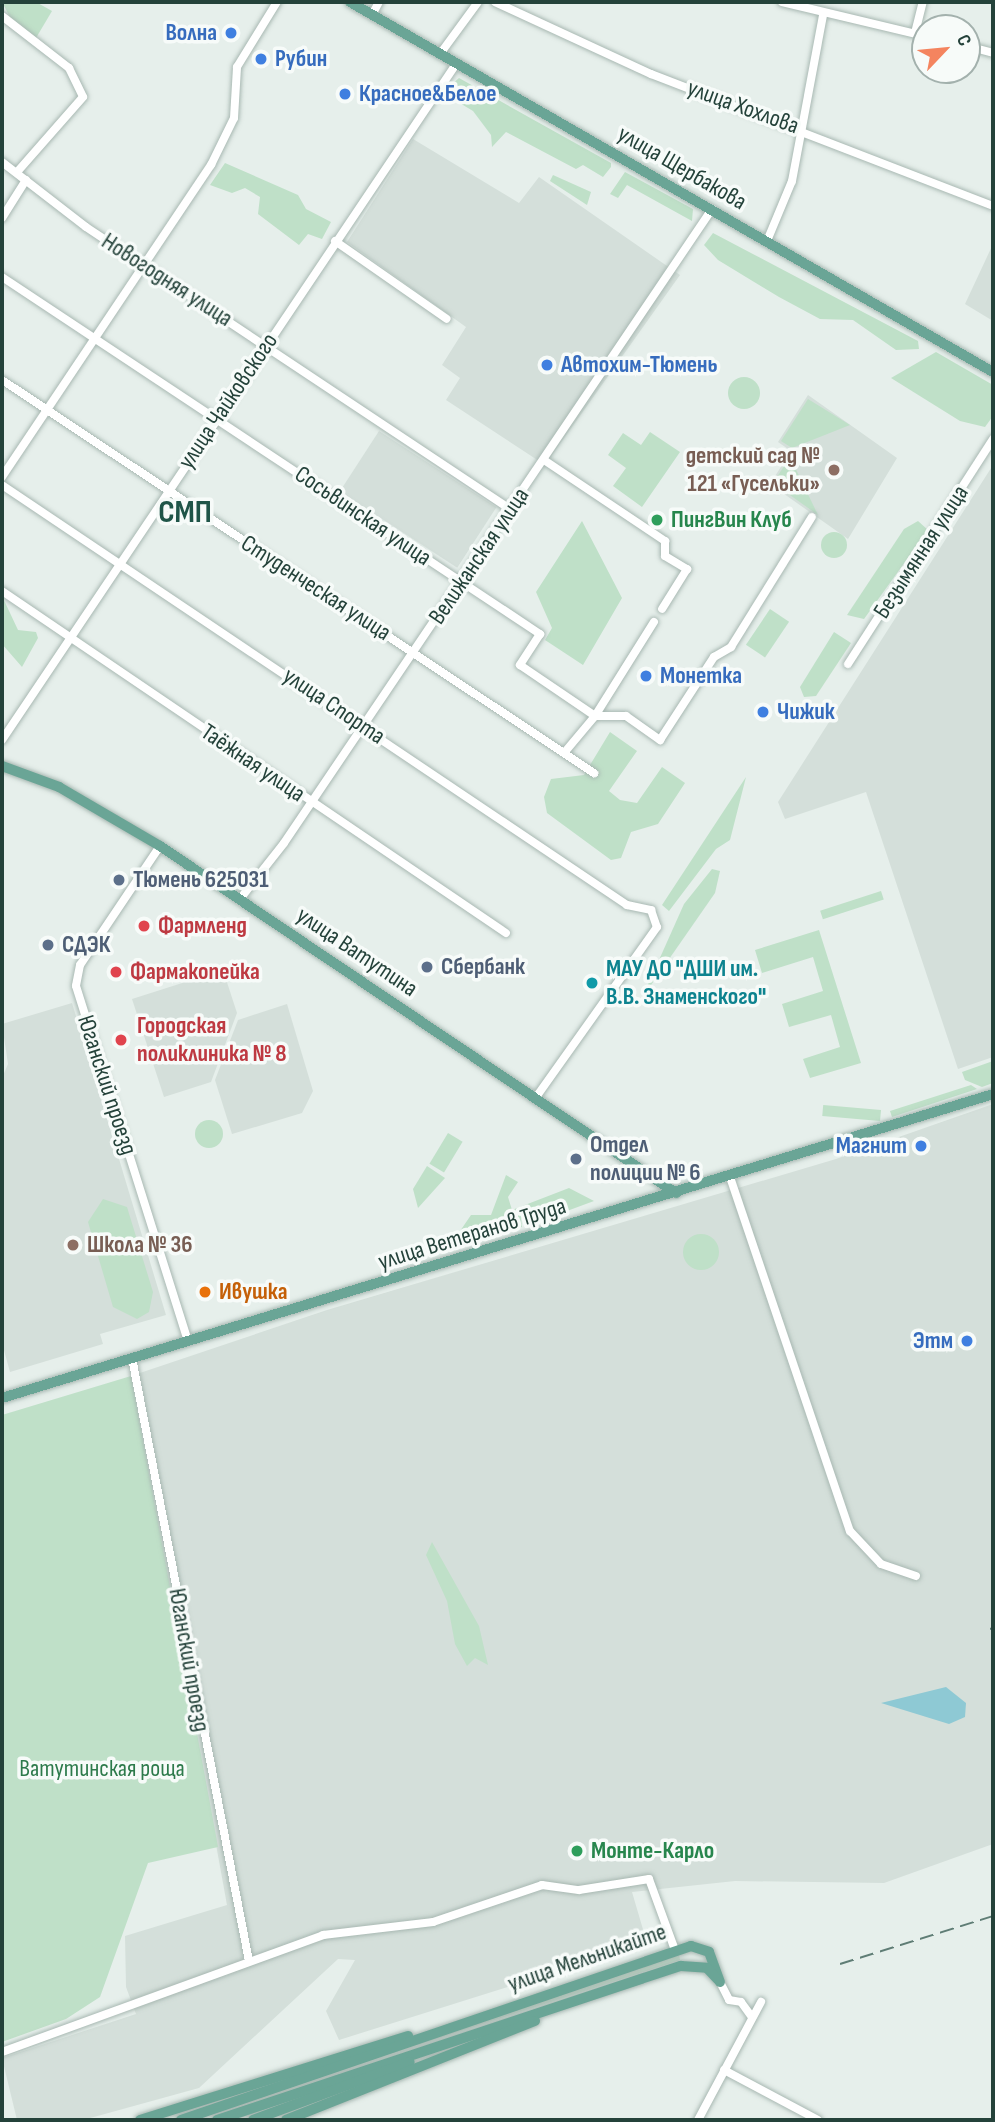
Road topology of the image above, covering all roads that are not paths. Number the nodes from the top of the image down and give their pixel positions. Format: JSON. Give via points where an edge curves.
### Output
{"nodes":[{"id":1,"x":277,"y":2,"type":"edge"},
{"id":2,"x":350,"y":2,"type":"edge"},
{"id":3,"x":379,"y":2,"type":"edge"},
{"id":4,"x":478,"y":2,"type":"edge"},
{"id":5,"x":495,"y":2,"type":"edge"},
{"id":6,"x":782,"y":2,"type":"edge"},
{"id":7,"x":372,"y":15,"type":"junction"},
{"id":8,"x":824,"y":15,"type":"junction"},
{"id":9,"x":2,"y":16,"type":"edge"},
{"id":10,"x":911,"y":32,"type":"edge"},
{"id":11,"x":440,"y":54,"type":"junction"},
{"id":12,"x":456,"y":64,"type":"junction"},
{"id":13,"x":803,"y":129,"type":"junction"},
{"id":14,"x":2,"y":162,"type":"edge"},
{"id":15,"x":16,"y":172,"type":"junction"},
{"id":16,"x":26,"y":180,"type":"junction"},
{"id":17,"x":993,"y":206,"type":"edge"},
{"id":18,"x":712,"y":209,"type":"junction"},
{"id":19,"x":2,"y":218,"type":"edge"},
{"id":20,"x":335,"y":241,"type":"junction"},
{"id":21,"x":767,"y":241,"type":"junction"},
{"id":22,"x":144,"y":265,"type":"junction"},
{"id":23,"x":2,"y":277,"type":"edge"},
{"id":24,"x":447,"y":319,"type":"dead end"},
{"id":25,"x":94,"y":337,"type":"junction"},
{"id":26,"x":266,"y":345,"type":"junction"},
{"id":27,"x":993,"y":372,"type":"edge"},
{"id":28,"x":2,"y":380,"type":"edge"},
{"id":29,"x":45,"y":410,"type":"junction"},
{"id":30,"x":218,"y":418,"type":"junction"},
{"id":31,"x":993,"y":439,"type":"edge"},
{"id":32,"x":544,"y":460,"type":"junction"},
{"id":33,"x":2,"y":477,"type":"edge"},
{"id":34,"x":2,"y":485,"type":"edge"},
{"id":35,"x":168,"y":492,"type":"junction"},
{"id":36,"x":510,"y":509,"type":"junction"},
{"id":37,"x":812,"y":517,"type":"dead end"},
{"id":38,"x":121,"y":564,"type":"junction"},
{"id":39,"x":462,"y":582,"type":"junction"},
{"id":40,"x":2,"y":591,"type":"edge"},
{"id":41,"x":662,"y":609,"type":"dead end"},
{"id":42,"x":654,"y":622,"type":"dead end"},
{"id":43,"x":70,"y":640,"type":"junction"},
{"id":44,"x":414,"y":653,"type":"junction"},
{"id":45,"x":848,"y":664,"type":"dead end"},
{"id":46,"x":595,"y":716,"type":"junction"},
{"id":47,"x":362,"y":725,"type":"junction"},
{"id":48,"x":2,"y":740,"type":"edge"},
{"id":49,"x":564,"y":753,"type":"junction"},
{"id":50,"x":2,"y":766,"type":"edge"},
{"id":51,"x":594,"y":773,"type":"dead end"},
{"id":52,"x":310,"y":801,"type":"junction"},
{"id":53,"x":160,"y":846,"type":"junction"},
{"id":54,"x":240,"y":899,"type":"junction"},
{"id":55,"x":506,"y":933,"type":"dead end"},
{"id":56,"x":993,"y":1094,"type":"edge"},
{"id":57,"x":537,"y":1096,"type":"junction"},
{"id":58,"x":655,"y":1174,"type":"junction"},
{"id":59,"x":730,"y":1177,"type":"junction"},
{"id":60,"x":676,"y":1194,"type":"junction"},
{"id":61,"x":639,"y":1205,"type":"junction"},
{"id":62,"x":188,"y":1341,"type":"junction"},
{"id":63,"x":132,"y":1358,"type":"junction"},
{"id":64,"x":2,"y":1398,"type":"edge"},
{"id":65,"x":916,"y":1576,"type":"dead end"},
{"id":66,"x":675,"y":1950,"type":"junction"},
{"id":67,"x":249,"y":1961,"type":"junction"},
{"id":68,"x":710,"y":1965,"type":"junction"},
{"id":69,"x":720,"y":1982,"type":"joint"},
{"id":70,"x":761,"y":2001,"type":"dead end"},
{"id":71,"x":567,"y":2004,"type":"junction"},
{"id":72,"x":752,"y":2017,"type":"junction"},
{"id":73,"x":456,"y":2025,"type":"junction"},
{"id":74,"x":462,"y":2039,"type":"junction"},
{"id":75,"x":2,"y":2052,"type":"edge"},
{"id":76,"x":724,"y":2070,"type":"junction"},
{"id":77,"x":293,"y":2088,"type":"junction"},
{"id":78,"x":140,"y":2120,"type":"edge"},
{"id":79,"x":181,"y":2120,"type":"edge"},
{"id":80,"x":217,"y":2120,"type":"edge"},
{"id":81,"x":253,"y":2120,"type":"edge"},
{"id":82,"x":286,"y":2120,"type":"edge"},
{"id":83,"x":698,"y":2120,"type":"edge"},
{"id":84,"x":818,"y":2120,"type":"edge"}],
"edges":[{"from":1,"to":22,"type":"street","via":[[237,67],[234,118],[211,165]]},
{"from":2,"to":7,"type":"main road","name":"улица Щербакова"},
{"from":3,"to":7,"type":"street"},
{"from":4,"to":11,"type":"street"},
{"from":5,"to":13,"type":"street","name":"улица Хохлова","via":[[652,74]]},
{"from":6,"to":8,"type":"street"},
{"from":7,"to":11,"type":"main road","name":"улица Щербакова"},
{"from":8,"to":10,"type":"street"},
{"from":8,"to":13,"type":"street"},
{"from":9,"to":15,"type":"street","via":[[69,68],[81,87],[80,107]]},
{"from":11,"to":12,"type":"main road","name":"улица Щербакова"},
{"from":12,"to":18,"type":"main road","name":"улица Щербакова"},
{"from":12,"to":20,"type":"street","name":"улица Чайковского"},
{"from":13,"to":17,"type":"street","name":"улица Хохлова"},
{"from":13,"to":21,"type":"street","via":[[793,181]]},
{"from":14,"to":15,"type":"street","name":"Новогодняя улица"},
{"from":15,"to":16,"type":"street","name":"Новогодняя улица"},
{"from":16,"to":19,"type":"street"},
{"from":16,"to":22,"type":"street","name":"Новогодняя улица"},
{"from":18,"to":21,"type":"main road","name":"улица Щербакова"},
{"from":18,"to":32,"type":"street","name":"Велижанская улица"},
{"from":20,"to":24,"type":"street"},
{"from":20,"to":26,"type":"street","name":"улица Чайковского"},
{"from":21,"to":27,"type":"main road","name":"улица Щербакова"},
{"from":22,"to":25,"type":"street"},
{"from":22,"to":26,"type":"street","name":"Новогодняя улица"},
{"from":23,"to":25,"type":"street","name":"Сосьвинская улица"},
{"from":25,"to":29,"type":"street"},
{"from":25,"to":30,"type":"street","name":"Сосьвинская улица"},
{"from":26,"to":30,"type":"street","name":"улица Чайковского"},
{"from":26,"to":36,"type":"street","name":"Новогодняя улица"},
{"from":28,"to":29,"type":"street","name":"Студенческая улица"},
{"from":29,"to":33,"type":"street"},
{"from":29,"to":35,"type":"street","name":"Студенческая улица"},
{"from":30,"to":35,"type":"street","name":"улица Чайковского"},
{"from":30,"to":39,"type":"street","name":"Сосьвинская улица"},
{"from":31,"to":45,"type":"street","name":"Безымянная улица"},
{"from":32,"to":36,"type":"street","name":"Велижанская улица"},
{"from":32,"to":41,"type":"street","via":[[665,541],[665,556],[687,569]]},
{"from":34,"to":38,"type":"street","name":"улица Спорта"},
{"from":35,"to":38,"type":"street","name":"улица Чайковского"},
{"from":35,"to":44,"type":"street","name":"Студенческая улица"},
{"from":36,"to":39,"type":"street","name":"Велижанская улица"},
{"from":37,"to":46,"type":"street","name":"Сосьвинская улица","via":[[731,647],[714,657],[660,740],[626,716]]},
{"from":38,"to":43,"type":"street","name":"улица Чайковского"},
{"from":38,"to":47,"type":"street","name":"улица Спорта"},
{"from":39,"to":44,"type":"street","name":"Велижанская улица"},
{"from":39,"to":46,"type":"street","name":"Сосьвинская улица","via":[[540,634],[520,666]]},
{"from":40,"to":43,"type":"street","name":"Таёжная улица"},
{"from":42,"to":46,"type":"street"},
{"from":43,"to":48,"type":"street","name":"улица Чайковского"},
{"from":43,"to":52,"type":"street","name":"Таёжная улица"},
{"from":44,"to":47,"type":"street","name":"Велижанская улица"},
{"from":44,"to":49,"type":"street","name":"Студенческая улица"},
{"from":46,"to":49,"type":"street"},
{"from":47,"to":52,"type":"street","name":"Велижанская улица"},
{"from":47,"to":57,"type":"street","name":"улица Спорта","via":[[626,905],[648,908],[657,927]]},
{"from":49,"to":51,"type":"street","name":"Студенческая улица"},
{"from":50,"to":53,"type":"main road","name":"улица Ватутина","via":[[59,787]]},
{"from":52,"to":54,"type":"street","name":"Велижанская улица"},
{"from":52,"to":55,"type":"street","name":"Таёжная улица"},
{"from":53,"to":54,"type":"main road","name":"улица Ватутина"},
{"from":53,"to":62,"type":"street","name":"Юганский проезд","via":[[80,965],[76,986]]},
{"from":54,"to":57,"type":"main road","name":"улица Ватутина"},
{"from":56,"to":59,"type":"main road","name":"улица Ветеранов Труда"},
{"from":57,"to":58,"type":"main road","name":"улица Ватутина"},
{"from":58,"to":60,"type":"main road","name":"улица Ватутина"},
{"from":58,"to":61,"type":"street","via":[[658,1186]]},
{"from":59,"to":60,"type":"main road","name":"улица Ветеранов Труда"},
{"from":59,"to":65,"type":"street","via":[[849,1531],[881,1564]]},
{"from":60,"to":61,"type":"main road","name":"улица Ветеранов Труда"},
{"from":61,"to":62,"type":"main road","name":"улица Ветеранов Труда"},
{"from":62,"to":63,"type":"main road","name":"улица Ветеранов Труда"},
{"from":63,"to":64,"type":"main road","name":"улица Ветеранов Труда"},
{"from":63,"to":67,"type":"street","name":"Юганский проезд"},
{"from":66,"to":67,"type":"street","via":[[649,1879],[603,1889],[520,1888],[433,1922],[352,1928]]},
{"from":66,"to":68,"type":"main road","name":"улица Мельникайте","via":[[698,1945]]},
{"from":66,"to":73,"type":"main road","name":"улица Мельникайте"},
{"from":67,"to":75,"type":"street"},
{"from":68,"to":69,"type":"main road"},
{"from":68,"to":71,"type":"main road","name":"улица Мельникайте","via":[[681,1966]]},
{"from":69,"to":72,"type":"street","via":[[729,2000],[741,2002]]},
{"from":70,"to":72,"type":"street"},
{"from":71,"to":74,"type":"main road","name":"улица Мельникайте"},
{"from":71,"to":82,"type":"main road"},
{"from":72,"to":76,"type":"street"},
{"from":73,"to":77,"type":"main road","name":"улица Мельникайте"},
{"from":73,"to":78,"type":"main road"},
{"from":74,"to":77,"type":"main road","name":"улица Мельникайте"},
{"from":74,"to":81,"type":"main road"},
{"from":76,"to":83,"type":"street"},
{"from":76,"to":84,"type":"street"},
{"from":77,"to":79,"type":"main road","name":"улица Мельникайте"},
{"from":77,"to":80,"type":"main road","name":"улица Мельникайте"}]}
